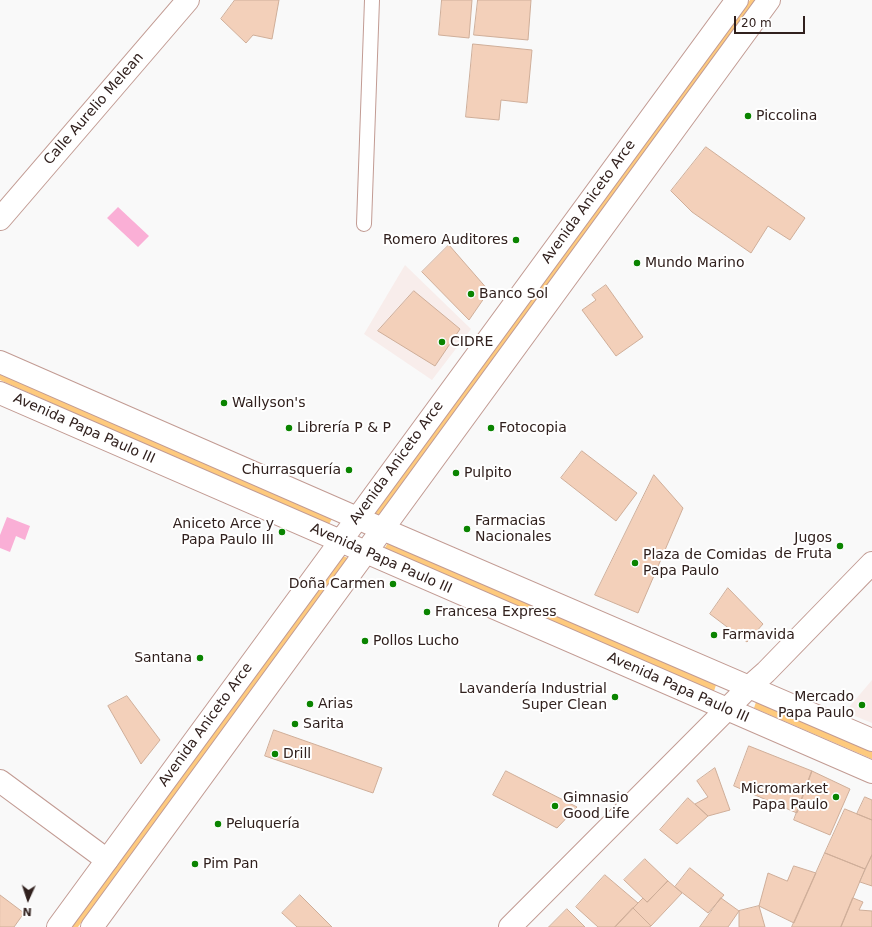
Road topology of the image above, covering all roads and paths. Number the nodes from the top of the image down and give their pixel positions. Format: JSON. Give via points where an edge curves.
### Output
{"nodes":[{"id":1,"x":188,"y":0,"type":"edge"},
{"id":2,"x":372,"y":0,"type":"edge"},
{"id":3,"x":737,"y":0,"type":"edge"},
{"id":4,"x":769,"y":0,"type":"edge"},
{"id":5,"x":0,"y":219,"type":"edge"},
{"id":6,"x":364,"y":224,"type":"dead end"},
{"id":7,"x":0,"y":362,"type":"edge"},
{"id":8,"x":0,"y":392,"type":"edge"},
{"id":9,"x":357,"y":518,"type":"junction"},
{"id":10,"x":383,"y":529,"type":"junction"},
{"id":11,"x":340,"y":541,"type":"junction"},
{"id":12,"x":366,"y":552,"type":"junction"},
{"id":13,"x":872,"y":563,"type":"edge"},
{"id":14,"x":749,"y":687,"type":"junction"},
{"id":15,"x":727,"y":710,"type":"junction"},
{"id":16,"x":872,"y":740,"type":"edge"},
{"id":17,"x":872,"y":772,"type":"edge"},
{"id":18,"x":0,"y":781,"type":"edge"},
{"id":19,"x":107,"y":860,"type":"junction"},
{"id":20,"x":58,"y":927,"type":"edge"},
{"id":21,"x":92,"y":927,"type":"edge"},
{"id":22,"x":510,"y":927,"type":"edge"}],
"edges":[{"from":1,"to":5,"type":"main road","name":"Calle Aurelio Melean"},
{"from":2,"to":6,"type":"lane"},
{"from":3,"to":9,"type":"main road","name":"Avenida Aniceto Arce"},
{"from":4,"to":10,"type":"main road","name":"Avenida Aniceto Arce"},
{"from":7,"to":9,"type":"main road","name":"Avenida Papa Paulo III"},
{"from":8,"to":11,"type":"main road","name":"Avenida Papa Paulo III"},
{"from":9,"to":10,"type":"main road","name":"Avenida Papa Paulo III"},
{"from":9,"to":11,"type":"main road","name":"Avenida Aniceto Arce"},
{"from":10,"to":12,"type":"main road","name":"Avenida Aniceto Arce"},
{"from":10,"to":14,"type":"main road","name":"Avenida Papa Paulo III"},
{"from":11,"to":12,"type":"main road","name":"Avenida Papa Paulo III"},
{"from":11,"to":19,"type":"main road","name":"Avenida Aniceto Arce"},
{"from":12,"to":15,"type":"main road","name":"Avenida Papa Paulo III"},
{"from":12,"to":21,"type":"main road","name":"Avenida Aniceto Arce"},
{"from":13,"to":14,"type":"main road"},
{"from":14,"to":15,"type":"main road"},
{"from":14,"to":16,"type":"main road","name":"Avenida Papa Paulo III"},
{"from":15,"to":17,"type":"main road","name":"Avenida Papa Paulo III"},
{"from":15,"to":22,"type":"main road"},
{"from":18,"to":19,"type":"main road"},
{"from":19,"to":20,"type":"main road","name":"Avenida Aniceto Arce"}]}
